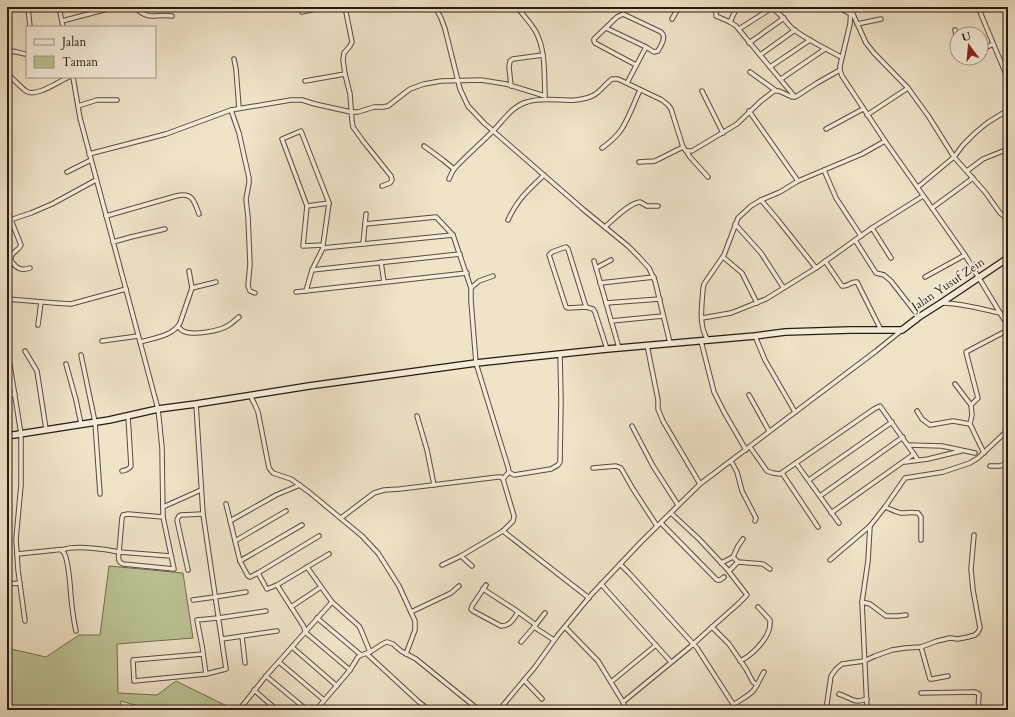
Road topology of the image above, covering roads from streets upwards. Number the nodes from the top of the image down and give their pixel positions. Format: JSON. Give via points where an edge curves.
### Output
{"nodes":[{"id":1,"x":28,"y":7,"type":"edge"},
{"id":2,"x":59,"y":7,"type":"edge"},
{"id":3,"x":115,"y":7,"type":"edge"},
{"id":4,"x":135,"y":7,"type":"edge"},
{"id":5,"x":323,"y":7,"type":"edge"},
{"id":6,"x":345,"y":7,"type":"edge"},
{"id":7,"x":435,"y":7,"type":"edge"},
{"id":8,"x":517,"y":7,"type":"edge"},
{"id":9,"x":679,"y":7,"type":"edge"},
{"id":10,"x":719,"y":7,"type":"edge"},
{"id":11,"x":737,"y":7,"type":"edge"},
{"id":12,"x":837,"y":7,"type":"edge"},
{"id":13,"x":978,"y":7,"type":"edge"},
{"id":14,"x":770,"y":8,"type":"edge"},
{"id":15,"x":852,"y":8,"type":"edge"},
{"id":16,"x":302,"y":12,"type":"dead end"},
{"id":17,"x":851,"y":14,"type":"junction"},
{"id":18,"x":172,"y":16,"type":"dead end"},
{"id":19,"x":784,"y":18,"type":"junction"},
{"id":20,"x":672,"y":19,"type":"dead end"},
{"id":21,"x":881,"y":19,"type":"dead end"},
{"id":22,"x":62,"y":22,"type":"junction"},
{"id":23,"x":730,"y":22,"type":"junction"},
{"id":24,"x":857,"y":24,"type":"junction"},
{"id":25,"x":30,"y":26,"type":"edge"},
{"id":26,"x":63,"y":26,"type":"edge"},
{"id":27,"x":606,"y":28,"type":"junction"},
{"id":28,"x":738,"y":29,"type":"junction"},
{"id":29,"x":795,"y":30,"type":"junction"},
{"id":30,"x":810,"y":40,"type":"junction"},
{"id":31,"x":749,"y":43,"type":"junction"},
{"id":32,"x":993,"y":44,"type":"junction"},
{"id":33,"x":989,"y":46,"type":"edge"},
{"id":34,"x":646,"y":47,"type":"junction"},
{"id":35,"x":825,"y":49,"type":"junction"},
{"id":36,"x":7,"y":53,"type":"edge"},
{"id":37,"x":25,"y":54,"type":"dead end"},
{"id":38,"x":543,"y":55,"type":"junction"},
{"id":39,"x":760,"y":55,"type":"junction"},
{"id":40,"x":841,"y":57,"type":"junction"},
{"id":41,"x":234,"y":59,"type":"dead end"},
{"id":42,"x":636,"y":65,"type":"junction"},
{"id":43,"x":770,"y":67,"type":"junction"},
{"id":44,"x":840,"y":70,"type":"junction"},
{"id":45,"x":750,"y":72,"type":"dead end"},
{"id":46,"x":7,"y":74,"type":"edge"},
{"id":47,"x":345,"y":74,"type":"junction"},
{"id":48,"x":67,"y":78,"type":"edge"},
{"id":49,"x":73,"y":78,"type":"edge"},
{"id":50,"x":781,"y":79,"type":"junction"},
{"id":51,"x":1008,"y":79,"type":"edge"},
{"id":52,"x":305,"y":81,"type":"dead end"},
{"id":53,"x":457,"y":81,"type":"junction"},
{"id":54,"x":627,"y":83,"type":"junction"},
{"id":55,"x":511,"y":86,"type":"junction"},
{"id":56,"x":908,"y":88,"type":"junction"},
{"id":57,"x":640,"y":90,"type":"junction"},
{"id":58,"x":775,"y":90,"type":"junction"},
{"id":59,"x":702,"y":91,"type":"dead end"},
{"id":60,"x":795,"y":96,"type":"junction"},
{"id":61,"x":545,"y":97,"type":"junction"},
{"id":62,"x":116,"y":100,"type":"dead end"},
{"id":63,"x":78,"y":106,"type":"junction"},
{"id":64,"x":239,"y":108,"type":"junction"},
{"id":65,"x":863,"y":109,"type":"junction"},
{"id":66,"x":231,"y":110,"type":"junction"},
{"id":67,"x":1008,"y":110,"type":"edge"},
{"id":68,"x":749,"y":111,"type":"junction"},
{"id":69,"x":351,"y":112,"type":"junction"},
{"id":70,"x":867,"y":115,"type":"junction"},
{"id":71,"x":826,"y":129,"type":"dead end"},
{"id":72,"x":493,"y":131,"type":"junction"},
{"id":73,"x":723,"y":133,"type":"junction"},
{"id":74,"x":885,"y":141,"type":"junction"},
{"id":75,"x":424,"y":146,"type":"dead end"},
{"id":76,"x":683,"y":147,"type":"junction"},
{"id":77,"x":602,"y":148,"type":"dead end"},
{"id":78,"x":1008,"y":149,"type":"edge"},
{"id":79,"x":687,"y":152,"type":"junction"},
{"id":80,"x":89,"y":154,"type":"junction"},
{"id":81,"x":954,"y":157,"type":"junction"},
{"id":82,"x":91,"y":160,"type":"junction"},
{"id":83,"x":639,"y":162,"type":"dead end"},
{"id":84,"x":454,"y":169,"type":"junction"},
{"id":85,"x":824,"y":170,"type":"junction"},
{"id":86,"x":967,"y":171,"type":"junction"},
{"id":87,"x":67,"y":172,"type":"dead end"},
{"id":88,"x":544,"y":175,"type":"junction"},
{"id":89,"x":708,"y":177,"type":"dead end"},
{"id":90,"x":973,"y":178,"type":"junction"},
{"id":91,"x":449,"y":179,"type":"dead end"},
{"id":92,"x":96,"y":180,"type":"junction"},
{"id":93,"x":798,"y":181,"type":"junction"},
{"id":94,"x":382,"y":186,"type":"dead end"},
{"id":95,"x":918,"y":187,"type":"junction"},
{"id":96,"x":923,"y":196,"type":"junction"},
{"id":97,"x":761,"y":200,"type":"junction"},
{"id":98,"x":329,"y":203,"type":"junction"},
{"id":99,"x":307,"y":206,"type":"junction"},
{"id":100,"x":658,"y":206,"type":"dead end"},
{"id":101,"x":932,"y":208,"type":"junction"},
{"id":102,"x":199,"y":214,"type":"dead end"},
{"id":103,"x":366,"y":214,"type":"dead end"},
{"id":104,"x":106,"y":216,"type":"junction"},
{"id":105,"x":1008,"y":219,"type":"edge"},
{"id":106,"x":9,"y":220,"type":"edge"},
{"id":107,"x":508,"y":220,"type":"dead end"},
{"id":108,"x":365,"y":224,"type":"junction"},
{"id":109,"x":735,"y":224,"type":"junction"},
{"id":110,"x":605,"y":227,"type":"junction"},
{"id":111,"x":872,"y":228,"type":"junction"},
{"id":112,"x":165,"y":229,"type":"dead end"},
{"id":113,"x":453,"y":234,"type":"junction"},
{"id":114,"x":860,"y":236,"type":"junction"},
{"id":115,"x":855,"y":240,"type":"junction"},
{"id":116,"x":113,"y":242,"type":"junction"},
{"id":117,"x":363,"y":244,"type":"junction"},
{"id":118,"x":323,"y":246,"type":"junction"},
{"id":119,"x":460,"y":254,"type":"junction"},
{"id":120,"x":965,"y":256,"type":"junction"},
{"id":121,"x":723,"y":257,"type":"junction"},
{"id":122,"x":891,"y":258,"type":"dead end"},
{"id":123,"x":1008,"y":258,"type":"edge"},
{"id":124,"x":611,"y":260,"type":"dead end"},
{"id":125,"x":594,"y":261,"type":"dead end"},
{"id":126,"x":825,"y":261,"type":"junction"},
{"id":127,"x":381,"y":262,"type":"junction"},
{"id":128,"x":30,"y":268,"type":"dead end"},
{"id":129,"x":596,"y":268,"type":"junction"},
{"id":130,"x":816,"y":268,"type":"junction"},
{"id":131,"x":312,"y":270,"type":"junction"},
{"id":132,"x":189,"y":271,"type":"dead end"},
{"id":133,"x":466,"y":273,"type":"junction"},
{"id":134,"x":493,"y":276,"type":"dead end"},
{"id":135,"x":654,"y":277,"type":"junction"},
{"id":136,"x":925,"y":277,"type":"dead end"},
{"id":137,"x":979,"y":277,"type":"junction"},
{"id":138,"x":216,"y":282,"type":"dead end"},
{"id":139,"x":384,"y":282,"type":"junction"},
{"id":140,"x":600,"y":283,"type":"junction"},
{"id":141,"x":192,"y":288,"type":"junction"},
{"id":142,"x":471,"y":288,"type":"junction"},
{"id":143,"x":783,"y":288,"type":"junction"},
{"id":144,"x":126,"y":289,"type":"junction"},
{"id":145,"x":306,"y":291,"type":"junction"},
{"id":146,"x":296,"y":292,"type":"dead end"},
{"id":147,"x":255,"y":293,"type":"dead end"},
{"id":148,"x":7,"y":299,"type":"edge"},
{"id":149,"x":660,"y":299,"type":"junction"},
{"id":150,"x":41,"y":302,"type":"junction"},
{"id":151,"x":757,"y":303,"type":"junction"},
{"id":152,"x":941,"y":303,"type":"junction"},
{"id":153,"x":606,"y":304,"type":"junction"},
{"id":154,"x":586,"y":306,"type":"junction"},
{"id":155,"x":1000,"y":314,"type":"junction"},
{"id":156,"x":663,"y":316,"type":"junction"},
{"id":157,"x":239,"y":317,"type":"dead end"},
{"id":158,"x":919,"y":317,"type":"junction"},
{"id":159,"x":702,"y":318,"type":"junction"},
{"id":160,"x":1006,"y":320,"type":"edge"},
{"id":161,"x":611,"y":322,"type":"junction"},
{"id":162,"x":38,"y":325,"type":"dead end"},
{"id":163,"x":1008,"y":326,"type":"edge"},
{"id":164,"x":178,"y":327,"type":"junction"},
{"id":165,"x":881,"y":330,"type":"junction"},
{"id":166,"x":902,"y":330,"type":"junction"},
{"id":167,"x":1008,"y":330,"type":"edge"},
{"id":168,"x":138,"y":336,"type":"junction"},
{"id":169,"x":755,"y":336,"type":"junction"},
{"id":170,"x":708,"y":340,"type":"junction"},
{"id":171,"x":102,"y":341,"type":"dead end"},
{"id":172,"x":701,"y":341,"type":"junction"},
{"id":173,"x":140,"y":342,"type":"junction"},
{"id":174,"x":670,"y":343,"type":"junction"},
{"id":175,"x":647,"y":345,"type":"junction"},
{"id":176,"x":619,"y":348,"type":"junction"},
{"id":177,"x":606,"y":349,"type":"junction"},
{"id":178,"x":25,"y":351,"type":"dead end"},
{"id":179,"x":560,"y":354,"type":"junction"},
{"id":180,"x":81,"y":355,"type":"dead end"},
{"id":181,"x":7,"y":356,"type":"edge"},
{"id":182,"x":476,"y":362,"type":"junction"},
{"id":183,"x":66,"y":364,"type":"dead end"},
{"id":184,"x":12,"y":374,"type":"junction"},
{"id":185,"x":7,"y":376,"type":"edge"},
{"id":186,"x":955,"y":384,"type":"dead end"},
{"id":187,"x":15,"y":394,"type":"junction"},
{"id":188,"x":250,"y":395,"type":"junction"},
{"id":189,"x":749,"y":395,"type":"dead end"},
{"id":190,"x":7,"y":396,"type":"edge"},
{"id":191,"x":196,"y":404,"type":"junction"},
{"id":192,"x":971,"y":405,"type":"junction"},
{"id":193,"x":158,"y":409,"type":"junction"},
{"id":194,"x":917,"y":411,"type":"dead end"},
{"id":195,"x":795,"y":412,"type":"junction"},
{"id":196,"x":128,"y":416,"type":"junction"},
{"id":197,"x":417,"y":416,"type":"dead end"},
{"id":198,"x":95,"y":422,"type":"junction"},
{"id":199,"x":892,"y":422,"type":"junction"},
{"id":200,"x":81,"y":424,"type":"junction"},
{"id":201,"x":970,"y":424,"type":"junction"},
{"id":202,"x":632,"y":426,"type":"dead end"},
{"id":203,"x":46,"y":429,"type":"junction"},
{"id":204,"x":1008,"y":430,"type":"edge"},
{"id":205,"x":769,"y":431,"type":"junction"},
{"id":206,"x":21,"y":434,"type":"junction"},
{"id":207,"x":7,"y":436,"type":"edge"},
{"id":208,"x":903,"y":437,"type":"junction"},
{"id":209,"x":908,"y":445,"type":"junction"},
{"id":210,"x":748,"y":448,"type":"junction"},
{"id":211,"x":962,"y":450,"type":"junction"},
{"id":212,"x":975,"y":453,"type":"dead end"},
{"id":213,"x":984,"y":453,"type":"junction"},
{"id":214,"x":914,"y":454,"type":"junction"},
{"id":215,"x":918,"y":460,"type":"junction"},
{"id":216,"x":731,"y":461,"type":"junction"},
{"id":217,"x":796,"y":462,"type":"junction"},
{"id":218,"x":904,"y":462,"type":"junction"},
{"id":219,"x":1008,"y":463,"type":"edge"},
{"id":220,"x":990,"y":466,"type":"dead end"},
{"id":221,"x":593,"y":468,"type":"dead end"},
{"id":222,"x":122,"y":471,"type":"dead end"},
{"id":223,"x":508,"y":472,"type":"junction"},
{"id":224,"x":782,"y":473,"type":"junction"},
{"id":225,"x":503,"y":479,"type":"junction"},
{"id":226,"x":809,"y":480,"type":"junction"},
{"id":227,"x":700,"y":484,"type":"junction"},
{"id":228,"x":300,"y":485,"type":"junction"},
{"id":229,"x":434,"y":485,"type":"junction"},
{"id":230,"x":201,"y":490,"type":"junction"},
{"id":231,"x":100,"y":494,"type":"dead end"},
{"id":232,"x":820,"y":496,"type":"junction"},
{"id":233,"x":226,"y":504,"type":"dead end"},
{"id":234,"x":678,"y":505,"type":"junction"},
{"id":235,"x":163,"y":507,"type":"junction"},
{"id":236,"x":885,"y":507,"type":"junction"},
{"id":237,"x":286,"y":511,"type":"dead end"},
{"id":238,"x":670,"y":513,"type":"junction"},
{"id":239,"x":832,"y":513,"type":"junction"},
{"id":240,"x":203,"y":514,"type":"junction"},
{"id":241,"x":163,"y":517,"type":"junction"},
{"id":242,"x":341,"y":518,"type":"junction"},
{"id":243,"x":230,"y":521,"type":"junction"},
{"id":244,"x":755,"y":521,"type":"dead end"},
{"id":245,"x":661,"y":522,"type":"junction"},
{"id":246,"x":839,"y":523,"type":"dead end"},
{"id":247,"x":302,"y":525,"type":"dead end"},
{"id":248,"x":657,"y":526,"type":"junction"},
{"id":249,"x":870,"y":526,"type":"junction"},
{"id":250,"x":818,"y":528,"type":"dead end"},
{"id":251,"x":503,"y":531,"type":"junction"},
{"id":252,"x":974,"y":535,"type":"dead end"},
{"id":253,"x":319,"y":536,"type":"dead end"},
{"id":254,"x":744,"y":539,"type":"dead end"},
{"id":255,"x":921,"y":540,"type":"dead end"},
{"id":256,"x":235,"y":541,"type":"junction"},
{"id":257,"x":62,"y":550,"type":"junction"},
{"id":258,"x":119,"y":552,"type":"junction"},
{"id":259,"x":17,"y":554,"type":"junction"},
{"id":260,"x":329,"y":554,"type":"dead end"},
{"id":261,"x":171,"y":556,"type":"junction"},
{"id":262,"x":461,"y":556,"type":"junction"},
{"id":263,"x":733,"y":557,"type":"junction"},
{"id":264,"x":830,"y":560,"type":"dead end"},
{"id":265,"x":240,"y":561,"type":"junction"},
{"id":266,"x":738,"y":562,"type":"junction"},
{"id":267,"x":721,"y":563,"type":"junction"},
{"id":268,"x":620,"y":564,"type":"junction"},
{"id":269,"x":442,"y":565,"type":"dead end"},
{"id":270,"x":472,"y":566,"type":"dead end"},
{"id":271,"x":307,"y":567,"type":"junction"},
{"id":272,"x":770,"y":569,"type":"dead end"},
{"id":273,"x":188,"y":570,"type":"dead end"},
{"id":274,"x":729,"y":571,"type":"junction"},
{"id":275,"x":258,"y":573,"type":"junction"},
{"id":276,"x":724,"y":577,"type":"dead end"},
{"id":277,"x":20,"y":583,"type":"junction"},
{"id":278,"x":7,"y":584,"type":"edge"},
{"id":279,"x":601,"y":584,"type":"junction"},
{"id":280,"x":277,"y":585,"type":"junction"},
{"id":281,"x":486,"y":585,"type":"dead end"},
{"id":282,"x":458,"y":586,"type":"dead end"},
{"id":283,"x":321,"y":587,"type":"junction"},
{"id":284,"x":483,"y":589,"type":"junction"},
{"id":285,"x":246,"y":592,"type":"dead end"},
{"id":286,"x":215,"y":597,"type":"junction"},
{"id":287,"x":589,"y":598,"type":"junction"},
{"id":288,"x":193,"y":600,"type":"dead end"},
{"id":289,"x":332,"y":602,"type":"junction"},
{"id":290,"x":862,"y":602,"type":"junction"},
{"id":291,"x":291,"y":607,"type":"junction"},
{"id":292,"x":758,"y":607,"type":"dead end"},
{"id":293,"x":266,"y":611,"type":"dead end"},
{"id":294,"x":411,"y":612,"type":"junction"},
{"id":295,"x":518,"y":612,"type":"junction"},
{"id":296,"x":545,"y":612,"type":"dead end"},
{"id":297,"x":906,"y":615,"type":"dead end"},
{"id":298,"x":218,"y":618,"type":"junction"},
{"id":299,"x":317,"y":618,"type":"junction"},
{"id":300,"x":25,"y":621,"type":"dead end"},
{"id":301,"x":535,"y":626,"type":"junction"},
{"id":302,"x":565,"y":627,"type":"junction"},
{"id":303,"x":712,"y":627,"type":"junction"},
{"id":304,"x":76,"y":631,"type":"dead end"},
{"id":305,"x":277,"y":631,"type":"dead end"},
{"id":306,"x":305,"y":632,"type":"junction"},
{"id":307,"x":242,"y":636,"type":"junction"},
{"id":308,"x":222,"y":639,"type":"junction"},
{"id":309,"x":554,"y":640,"type":"junction"},
{"id":310,"x":521,"y":642,"type":"dead end"},
{"id":311,"x":693,"y":644,"type":"junction"},
{"id":312,"x":656,"y":646,"type":"junction"},
{"id":313,"x":292,"y":647,"type":"junction"},
{"id":314,"x":921,"y":648,"type":"junction"},
{"id":315,"x":368,"y":653,"type":"junction"},
{"id":316,"x":203,"y":654,"type":"junction"},
{"id":317,"x":406,"y":654,"type":"junction"},
{"id":318,"x":361,"y":655,"type":"junction"},
{"id":319,"x":740,"y":661,"type":"junction"},
{"id":320,"x":864,"y":661,"type":"junction"},
{"id":321,"x":279,"y":662,"type":"junction"},
{"id":322,"x":671,"y":662,"type":"junction"},
{"id":323,"x":245,"y":663,"type":"dead end"},
{"id":324,"x":350,"y":670,"type":"junction"},
{"id":325,"x":764,"y":672,"type":"dead end"},
{"id":326,"x":206,"y":674,"type":"junction"},
{"id":327,"x":266,"y":676,"type":"junction"},
{"id":328,"x":948,"y":676,"type":"dead end"},
{"id":329,"x":524,"y":680,"type":"junction"},
{"id":330,"x":611,"y":682,"type":"junction"},
{"id":331,"x":757,"y":685,"type":"junction"},
{"id":332,"x":337,"y":686,"type":"junction"},
{"id":333,"x":254,"y":690,"type":"junction"},
{"id":334,"x":921,"y":693,"type":"dead end"},
{"id":335,"x":839,"y":694,"type":"dead end"},
{"id":336,"x":542,"y":699,"type":"dead end"},
{"id":337,"x":867,"y":699,"type":"junction"},
{"id":338,"x":324,"y":700,"type":"junction"},
{"id":339,"x":623,"y":702,"type":"junction"},
{"id":340,"x":733,"y":704,"type":"junction"},
{"id":341,"x":242,"y":706,"type":"junction"},
{"id":342,"x":1008,"y":708,"type":"edge"},
{"id":343,"x":978,"y":709,"type":"edge"},
{"id":344,"x":239,"y":710,"type":"edge"},
{"id":345,"x":246,"y":710,"type":"edge"},
{"id":346,"x":277,"y":710,"type":"edge"},
{"id":347,"x":307,"y":710,"type":"edge"},
{"id":348,"x":316,"y":710,"type":"edge"},
{"id":349,"x":429,"y":710,"type":"edge"},
{"id":350,"x":478,"y":710,"type":"edge"},
{"id":351,"x":499,"y":710,"type":"edge"},
{"id":352,"x":626,"y":710,"type":"edge"},
{"id":353,"x":727,"y":710,"type":"edge"},
{"id":354,"x":826,"y":710,"type":"edge"},
{"id":355,"x":867,"y":710,"type":"edge"},
{"id":356,"x":940,"y":710,"type":"edge"}],
"edges":[{"from":1,"to":25,"type":"street"},
{"from":2,"to":22,"type":"street"},
{"from":3,"to":22,"type":"street"},
{"from":4,"to":18,"type":"street","via":[[146,16]]},
{"from":5,"to":16,"type":"street"},
{"from":6,"to":47,"type":"street","via":[[352,42],[343,56]]},
{"from":7,"to":53,"type":"street","via":[[445,29]]},
{"from":8,"to":38,"type":"street","via":[[536,33]]},
{"from":9,"to":20,"type":"street"},
{"from":10,"to":23,"type":"street","via":[[716,15]]},
{"from":11,"to":23,"type":"street"},
{"from":12,"to":17,"type":"street"},
{"from":13,"to":32,"type":"street"},
{"from":14,"to":19,"type":"street"},
{"from":14,"to":28,"type":"street"},
{"from":15,"to":17,"type":"street"},
{"from":15,"to":24,"type":"street"},
{"from":17,"to":40,"type":"street"},
{"from":19,"to":29,"type":"street"},
{"from":19,"to":31,"type":"street"},
{"from":21,"to":24,"type":"street"},
{"from":22,"to":26,"type":"street"},
{"from":23,"to":28,"type":"street"},
{"from":24,"to":56,"type":"street","via":[[866,43]]},
{"from":27,"to":34,"type":"street"},
{"from":27,"to":34,"type":"street","via":[[623,14],[664,34],[657,52],[652,52]]},
{"from":27,"to":42,"type":"street","via":[[594,39],[594,43]]},
{"from":28,"to":31,"type":"street"},
{"from":29,"to":30,"type":"street"},
{"from":29,"to":39,"type":"street"},
{"from":30,"to":35,"type":"street"},
{"from":30,"to":43,"type":"street"},
{"from":31,"to":39,"type":"street"},
{"from":32,"to":33,"type":"street"},
{"from":32,"to":51,"type":"street"},
{"from":34,"to":42,"type":"street"},
{"from":35,"to":40,"type":"street"},
{"from":35,"to":50,"type":"street"},
{"from":36,"to":37,"type":"street","via":[[10,51]]},
{"from":38,"to":55,"type":"street","via":[[510,61]]},
{"from":38,"to":61,"type":"street"},
{"from":39,"to":43,"type":"street"},
{"from":40,"to":44,"type":"street"},
{"from":41,"to":64,"type":"street"},
{"from":42,"to":54,"type":"street"},
{"from":43,"to":50,"type":"street"},
{"from":44,"to":60,"type":"street"},
{"from":44,"to":65,"type":"street"},
{"from":45,"to":58,"type":"street"},
{"from":46,"to":48,"type":"street","via":[[26,91],[32,92],[39,92]]},
{"from":47,"to":52,"type":"street"},
{"from":47,"to":69,"type":"street"},
{"from":49,"to":63,"type":"street"},
{"from":50,"to":60,"type":"street"},
{"from":53,"to":55,"type":"street","via":[[481,80]]},
{"from":53,"to":69,"type":"street","via":[[416,86],[385,107],[376,106]]},
{"from":53,"to":72,"type":"street","via":[[468,106]]},
{"from":54,"to":57,"type":"street"},
{"from":54,"to":61,"type":"street","via":[[612,79],[598,92],[581,99]]},
{"from":55,"to":61,"type":"street"},
{"from":56,"to":70,"type":"street"},
{"from":56,"to":81,"type":"street"},
{"from":57,"to":76,"type":"street","via":[[668,105]]},
{"from":57,"to":77,"type":"street","via":[[622,128]]},
{"from":58,"to":60,"type":"street"},
{"from":58,"to":68,"type":"street"},
{"from":59,"to":73,"type":"street"},
{"from":61,"to":72,"type":"street","via":[[517,106]]},
{"from":62,"to":63,"type":"street","via":[[97,100]]},
{"from":63,"to":80,"type":"street"},
{"from":64,"to":66,"type":"street"},
{"from":64,"to":69,"type":"street","via":[[297,100]]},
{"from":65,"to":70,"type":"street"},
{"from":65,"to":71,"type":"street"},
{"from":66,"to":80,"type":"street","via":[[166,134]]},
{"from":66,"to":147,"type":"street","via":[[249,178],[246,199],[250,264],[248,286],[250,291]]},
{"from":67,"to":81,"type":"street","via":[[975,133]]},
{"from":68,"to":73,"type":"street","via":[[737,124]]},
{"from":68,"to":93,"type":"street"},
{"from":69,"to":94,"type":"street","via":[[353,127],[391,176],[390,183]]},
{"from":70,"to":74,"type":"street"},
{"from":72,"to":84,"type":"street"},
{"from":72,"to":88,"type":"street"},
{"from":73,"to":79,"type":"street"},
{"from":74,"to":85,"type":"street"},
{"from":74,"to":95,"type":"street"},
{"from":75,"to":84,"type":"street"},
{"from":76,"to":79,"type":"street"},
{"from":76,"to":83,"type":"street","via":[[655,161]]},
{"from":78,"to":86,"type":"street","via":[[983,159]]},
{"from":79,"to":89,"type":"street"},
{"from":80,"to":82,"type":"street"},
{"from":81,"to":86,"type":"street"},
{"from":81,"to":95,"type":"street"},
{"from":82,"to":87,"type":"street"},
{"from":82,"to":92,"type":"street"},
{"from":84,"to":91,"type":"street"},
{"from":85,"to":93,"type":"street"},
{"from":85,"to":114,"type":"street","via":[[836,198]]},
{"from":86,"to":90,"type":"street"},
{"from":88,"to":107,"type":"street","via":[[521,198]]},
{"from":88,"to":110,"type":"street"},
{"from":90,"to":101,"type":"street"},
{"from":90,"to":105,"type":"street","via":[[1000,213]]},
{"from":92,"to":104,"type":"street"},
{"from":92,"to":106,"type":"street","via":[[52,204]]},
{"from":93,"to":97,"type":"street"},
{"from":95,"to":96,"type":"street"},
{"from":96,"to":101,"type":"street"},
{"from":96,"to":111,"type":"street"},
{"from":97,"to":109,"type":"street","via":[[742,214]]},
{"from":97,"to":130,"type":"street"},
{"from":98,"to":99,"type":"street"},
{"from":98,"to":99,"type":"street","via":[[301,131],[282,139]]},
{"from":98,"to":118,"type":"street"},
{"from":99,"to":118,"type":"street","via":[[303,246]]},
{"from":100,"to":110,"type":"street","via":[[635,202]]},
{"from":101,"to":120,"type":"street"},
{"from":102,"to":104,"type":"street","via":[[191,197],[182,194]]},
{"from":103,"to":108,"type":"street"},
{"from":104,"to":116,"type":"street"},
{"from":106,"to":128,"type":"street","via":[[21,246],[12,254],[12,262],[23,270]]},
{"from":108,"to":113,"type":"street","via":[[436,217]]},
{"from":108,"to":117,"type":"street"},
{"from":109,"to":121,"type":"street"},
{"from":109,"to":143,"type":"street","via":[[760,253]]},
{"from":110,"to":135,"type":"street","via":[[639,256]]},
{"from":111,"to":114,"type":"street"},
{"from":111,"to":122,"type":"street"},
{"from":112,"to":116,"type":"street"},
{"from":113,"to":117,"type":"street"},
{"from":113,"to":119,"type":"street"},
{"from":114,"to":115,"type":"street"},
{"from":115,"to":126,"type":"street"},
{"from":115,"to":158,"type":"street","via":[[876,273],[891,281]]},
{"from":116,"to":144,"type":"street"},
{"from":117,"to":118,"type":"street"},
{"from":118,"to":131,"type":"street"},
{"from":119,"to":127,"type":"street"},
{"from":119,"to":133,"type":"street"},
{"from":120,"to":136,"type":"street"},
{"from":120,"to":137,"type":"street"},
{"from":121,"to":151,"type":"street","via":[[742,273]]},
{"from":121,"to":159,"type":"street","via":[[704,284]]},
{"from":123,"to":137,"type":"street","name":"Jalan Yusuf Zein"},
{"from":124,"to":129,"type":"street"},
{"from":125,"to":129,"type":"street"},
{"from":126,"to":130,"type":"street"},
{"from":126,"to":165,"type":"street","via":[[842,286],[858,282]]},
{"from":127,"to":131,"type":"street"},
{"from":127,"to":139,"type":"street"},
{"from":129,"to":140,"type":"street"},
{"from":130,"to":143,"type":"street"},
{"from":131,"to":145,"type":"street"},
{"from":132,"to":141,"type":"street"},
{"from":133,"to":139,"type":"street"},
{"from":133,"to":142,"type":"street"},
{"from":134,"to":142,"type":"street","via":[[479,281]]},
{"from":135,"to":140,"type":"street"},
{"from":135,"to":149,"type":"street"},
{"from":137,"to":152,"type":"street","name":"Jalan Yusuf Zein"},
{"from":137,"to":155,"type":"street"},
{"from":138,"to":141,"type":"street"},
{"from":139,"to":145,"type":"street"},
{"from":140,"to":153,"type":"street"},
{"from":141,"to":164,"type":"street"},
{"from":142,"to":182,"type":"street"},
{"from":143,"to":151,"type":"street"},
{"from":144,"to":150,"type":"street","via":[[71,304]]},
{"from":144,"to":168,"type":"street"},
{"from":145,"to":146,"type":"street"},
{"from":148,"to":150,"type":"street"},
{"from":149,"to":153,"type":"street"},
{"from":149,"to":156,"type":"street"},
{"from":150,"to":162,"type":"street"},
{"from":151,"to":159,"type":"street","via":[[731,313]]},
{"from":152,"to":155,"type":"street","via":[[975,306]]},
{"from":152,"to":158,"type":"street","name":"Jalan Yusuf Zein"},
{"from":153,"to":161,"type":"street"},
{"from":154,"to":154,"type":"street","via":[[568,249],[566,247],[550,253],[566,306]]},
{"from":154,"to":177,"type":"street","via":[[595,312]]},
{"from":155,"to":160,"type":"street"},
{"from":156,"to":161,"type":"street"},
{"from":156,"to":174,"type":"street"},
{"from":157,"to":164,"type":"street","via":[[229,326],[213,332],[188,332]]},
{"from":158,"to":166,"type":"street","name":"Jalan Yusuf Zein"},
{"from":159,"to":170,"type":"street","via":[[703,331]]},
{"from":160,"to":163,"type":"street"},
{"from":161,"to":176,"type":"street"},
{"from":164,"to":173,"type":"street","via":[[170,333]]},
{"from":165,"to":166,"type":"street"},
{"from":165,"to":169,"type":"street","via":[[785,332]]},
{"from":166,"to":195,"type":"street"},
{"from":167,"to":192,"type":"street","via":[[966,352],[978,398]]},
{"from":168,"to":171,"type":"street"},
{"from":168,"to":173,"type":"street"},
{"from":169,"to":170,"type":"street"},
{"from":169,"to":195,"type":"street","via":[[765,360]]},
{"from":170,"to":172,"type":"street"},
{"from":172,"to":174,"type":"street"},
{"from":172,"to":210,"type":"street","via":[[714,392]]},
{"from":173,"to":193,"type":"street"},
{"from":174,"to":175,"type":"street"},
{"from":175,"to":176,"type":"street"},
{"from":175,"to":227,"type":"street","via":[[659,413]]},
{"from":176,"to":177,"type":"street"},
{"from":177,"to":179,"type":"street"},
{"from":178,"to":203,"type":"street","via":[[36,371]]},
{"from":179,"to":182,"type":"street"},
{"from":179,"to":223,"type":"street","via":[[560,462],[551,469],[514,474]]},
{"from":180,"to":198,"type":"street"},
{"from":181,"to":184,"type":"street"},
{"from":182,"to":188,"type":"street"},
{"from":182,"to":223,"type":"street"},
{"from":183,"to":200,"type":"street"},
{"from":184,"to":185,"type":"street"},
{"from":184,"to":187,"type":"street"},
{"from":186,"to":192,"type":"street"},
{"from":187,"to":190,"type":"street"},
{"from":187,"to":206,"type":"street"},
{"from":188,"to":191,"type":"street"},
{"from":188,"to":228,"type":"street","via":[[258,412],[269,468],[273,473],[292,479]]},
{"from":189,"to":205,"type":"street"},
{"from":191,"to":193,"type":"street"},
{"from":191,"to":230,"type":"street"},
{"from":192,"to":201,"type":"street"},
{"from":193,"to":196,"type":"street"},
{"from":193,"to":235,"type":"street","via":[[162,448]]},
{"from":194,"to":201,"type":"street","via":[[930,425],[953,421]]},
{"from":195,"to":205,"type":"street"},
{"from":196,"to":198,"type":"street"},
{"from":196,"to":222,"type":"street","via":[[131,466]]},
{"from":197,"to":229,"type":"street"},
{"from":198,"to":200,"type":"street"},
{"from":198,"to":231,"type":"street"},
{"from":199,"to":208,"type":"street"},
{"from":199,"to":217,"type":"street","via":[[880,406]]},
{"from":199,"to":226,"type":"street"},
{"from":200,"to":203,"type":"street"},
{"from":201,"to":213,"type":"street"},
{"from":202,"to":234,"type":"street"},
{"from":203,"to":206,"type":"street"},
{"from":204,"to":213,"type":"street"},
{"from":205,"to":210,"type":"street"},
{"from":206,"to":207,"type":"street"},
{"from":206,"to":259,"type":"street"},
{"from":208,"to":209,"type":"street"},
{"from":208,"to":232,"type":"street"},
{"from":209,"to":211,"type":"street","via":[[942,446]]},
{"from":209,"to":214,"type":"street"},
{"from":210,"to":216,"type":"street"},
{"from":210,"to":224,"type":"street","via":[[767,471]]},
{"from":211,"to":212,"type":"street"},
{"from":211,"to":215,"type":"street"},
{"from":213,"to":236,"type":"street","via":[[970,462],[944,472],[905,478]]},
{"from":214,"to":215,"type":"street"},
{"from":214,"to":218,"type":"street"},
{"from":215,"to":218,"type":"street"},
{"from":216,"to":227,"type":"street"},
{"from":216,"to":244,"type":"street","via":[[756,518]]},
{"from":217,"to":224,"type":"street"},
{"from":217,"to":226,"type":"street"},
{"from":218,"to":239,"type":"street"},
{"from":219,"to":220,"type":"street"},
{"from":221,"to":248,"type":"street","via":[[621,468]]},
{"from":223,"to":225,"type":"street"},
{"from":224,"to":250,"type":"street"},
{"from":225,"to":229,"type":"street","via":[[498,477]]},
{"from":225,"to":251,"type":"street","via":[[514,516],[513,521]]},
{"from":226,"to":232,"type":"street"},
{"from":227,"to":234,"type":"street"},
{"from":228,"to":242,"type":"street"},
{"from":228,"to":243,"type":"street","via":[[276,495]]},
{"from":229,"to":242,"type":"street","via":[[378,491]]},
{"from":230,"to":235,"type":"street"},
{"from":230,"to":240,"type":"street"},
{"from":232,"to":239,"type":"street"},
{"from":233,"to":243,"type":"street"},
{"from":234,"to":238,"type":"street"},
{"from":235,"to":241,"type":"street"},
{"from":236,"to":249,"type":"street"},
{"from":236,"to":255,"type":"street","via":[[901,513],[918,513],[921,517]]},
{"from":237,"to":256,"type":"street"},
{"from":238,"to":245,"type":"street"},
{"from":238,"to":267,"type":"street","via":[[700,539]]},
{"from":239,"to":246,"type":"street"},
{"from":240,"to":273,"type":"street","via":[[181,515],[177,520]]},
{"from":240,"to":286,"type":"street"},
{"from":241,"to":258,"type":"street","via":[[123,515]]},
{"from":241,"to":261,"type":"street"},
{"from":242,"to":294,"type":"street","via":[[378,553]]},
{"from":243,"to":256,"type":"street"},
{"from":245,"to":248,"type":"street"},
{"from":245,"to":276,"type":"street","via":[[717,580]]},
{"from":247,"to":265,"type":"street"},
{"from":248,"to":268,"type":"street"},
{"from":249,"to":264,"type":"street"},
{"from":249,"to":290,"type":"street"},
{"from":251,"to":262,"type":"street"},
{"from":251,"to":287,"type":"street"},
{"from":252,"to":314,"type":"street","via":[[971,569],[980,628],[975,635],[937,641]]},
{"from":253,"to":275,"type":"street"},
{"from":254,"to":263,"type":"street"},
{"from":256,"to":265,"type":"street"},
{"from":257,"to":258,"type":"street","via":[[79,548]]},
{"from":257,"to":259,"type":"street"},
{"from":257,"to":304,"type":"street","via":[[66,557]]},
{"from":258,"to":261,"type":"street"},
{"from":258,"to":261,"type":"street","via":[[118,560],[123,564],[174,569]]},
{"from":259,"to":277,"type":"street"},
{"from":260,"to":271,"type":"street"},
{"from":262,"to":269,"type":"street"},
{"from":262,"to":270,"type":"street"},
{"from":263,"to":266,"type":"street"},
{"from":263,"to":267,"type":"street"},
{"from":265,"to":275,"type":"street","via":[[248,576]]},
{"from":266,"to":272,"type":"street","via":[[763,564]]},
{"from":266,"to":274,"type":"street"},
{"from":267,"to":274,"type":"street"},
{"from":268,"to":279,"type":"street"},
{"from":268,"to":311,"type":"street"},
{"from":271,"to":280,"type":"street"},
{"from":271,"to":283,"type":"street"},
{"from":274,"to":303,"type":"street","via":[[747,595]]},
{"from":275,"to":280,"type":"street","via":[[267,589]]},
{"from":277,"to":278,"type":"street"},
{"from":277,"to":300,"type":"street"},
{"from":279,"to":287,"type":"street"},
{"from":279,"to":312,"type":"street"},
{"from":280,"to":291,"type":"street"},
{"from":281,"to":284,"type":"street"},
{"from":282,"to":294,"type":"street","via":[[451,593]]},
{"from":283,"to":289,"type":"street"},
{"from":283,"to":291,"type":"street"},
{"from":284,"to":295,"type":"street"},
{"from":284,"to":295,"type":"street","via":[[472,606],[472,612],[501,626],[510,624]]},
{"from":285,"to":286,"type":"street"},
{"from":286,"to":288,"type":"street"},
{"from":286,"to":298,"type":"street"},
{"from":287,"to":302,"type":"street"},
{"from":289,"to":299,"type":"street"},
{"from":289,"to":315,"type":"street","via":[[359,626]]},
{"from":290,"to":297,"type":"street","via":[[870,604],[886,616]]},
{"from":290,"to":320,"type":"street"},
{"from":291,"to":306,"type":"street"},
{"from":292,"to":319,"type":"street","via":[[770,620],[769,630],[755,651]]},
{"from":293,"to":298,"type":"street"},
{"from":294,"to":317,"type":"street","via":[[415,630]]},
{"from":295,"to":301,"type":"street"},
{"from":296,"to":301,"type":"street"},
{"from":298,"to":308,"type":"street"},
{"from":298,"to":316,"type":"street","via":[[197,620]]},
{"from":299,"to":306,"type":"street"},
{"from":299,"to":318,"type":"street"},
{"from":301,"to":309,"type":"street"},
{"from":301,"to":310,"type":"street"},
{"from":302,"to":309,"type":"street"},
{"from":302,"to":330,"type":"street","via":[[598,661]]},
{"from":303,"to":311,"type":"street"},
{"from":303,"to":319,"type":"street","via":[[729,644]]},
{"from":305,"to":307,"type":"street"},
{"from":306,"to":313,"type":"street"},
{"from":306,"to":324,"type":"street"},
{"from":307,"to":308,"type":"street"},
{"from":307,"to":323,"type":"street"},
{"from":308,"to":326,"type":"street","via":[[226,669]]},
{"from":309,"to":329,"type":"street"},
{"from":311,"to":322,"type":"street"},
{"from":311,"to":340,"type":"street"},
{"from":312,"to":322,"type":"street"},
{"from":312,"to":330,"type":"street"},
{"from":313,"to":321,"type":"street"},
{"from":313,"to":332,"type":"street"},
{"from":314,"to":320,"type":"street","via":[[892,650]]},
{"from":314,"to":328,"type":"street","via":[[930,679]]},
{"from":315,"to":317,"type":"street","via":[[387,642]]},
{"from":315,"to":318,"type":"street"},
{"from":315,"to":349,"type":"street"},
{"from":316,"to":326,"type":"street"},
{"from":316,"to":326,"type":"street","via":[[133,660],[134,681]]},
{"from":317,"to":350,"type":"street","via":[[416,659]]},
{"from":318,"to":324,"type":"street"},
{"from":319,"to":331,"type":"street"},
{"from":320,"to":337,"type":"street"},
{"from":320,"to":354,"type":"street","via":[[842,664],[836,669],[831,676]]},
{"from":321,"to":327,"type":"street"},
{"from":321,"to":338,"type":"street"},
{"from":322,"to":339,"type":"street"},
{"from":324,"to":332,"type":"street"},
{"from":325,"to":331,"type":"street"},
{"from":327,"to":333,"type":"street"},
{"from":327,"to":347,"type":"street"},
{"from":329,"to":336,"type":"street"},
{"from":329,"to":351,"type":"street"},
{"from":330,"to":339,"type":"street"},
{"from":331,"to":340,"type":"street","via":[[747,696]]},
{"from":332,"to":338,"type":"street"},
{"from":333,"to":341,"type":"street"},
{"from":333,"to":346,"type":"street"},
{"from":334,"to":343,"type":"street","via":[[974,692],[978,694]]},
{"from":335,"to":337,"type":"street","via":[[856,702]]},
{"from":337,"to":355,"type":"street"},
{"from":338,"to":348,"type":"street"},
{"from":339,"to":352,"type":"street"},
{"from":340,"to":353,"type":"street"},
{"from":341,"to":344,"type":"street"},
{"from":341,"to":345,"type":"street"},
{"from":342,"to":343,"type":"street"},
{"from":343,"to":356,"type":"street"}]}
